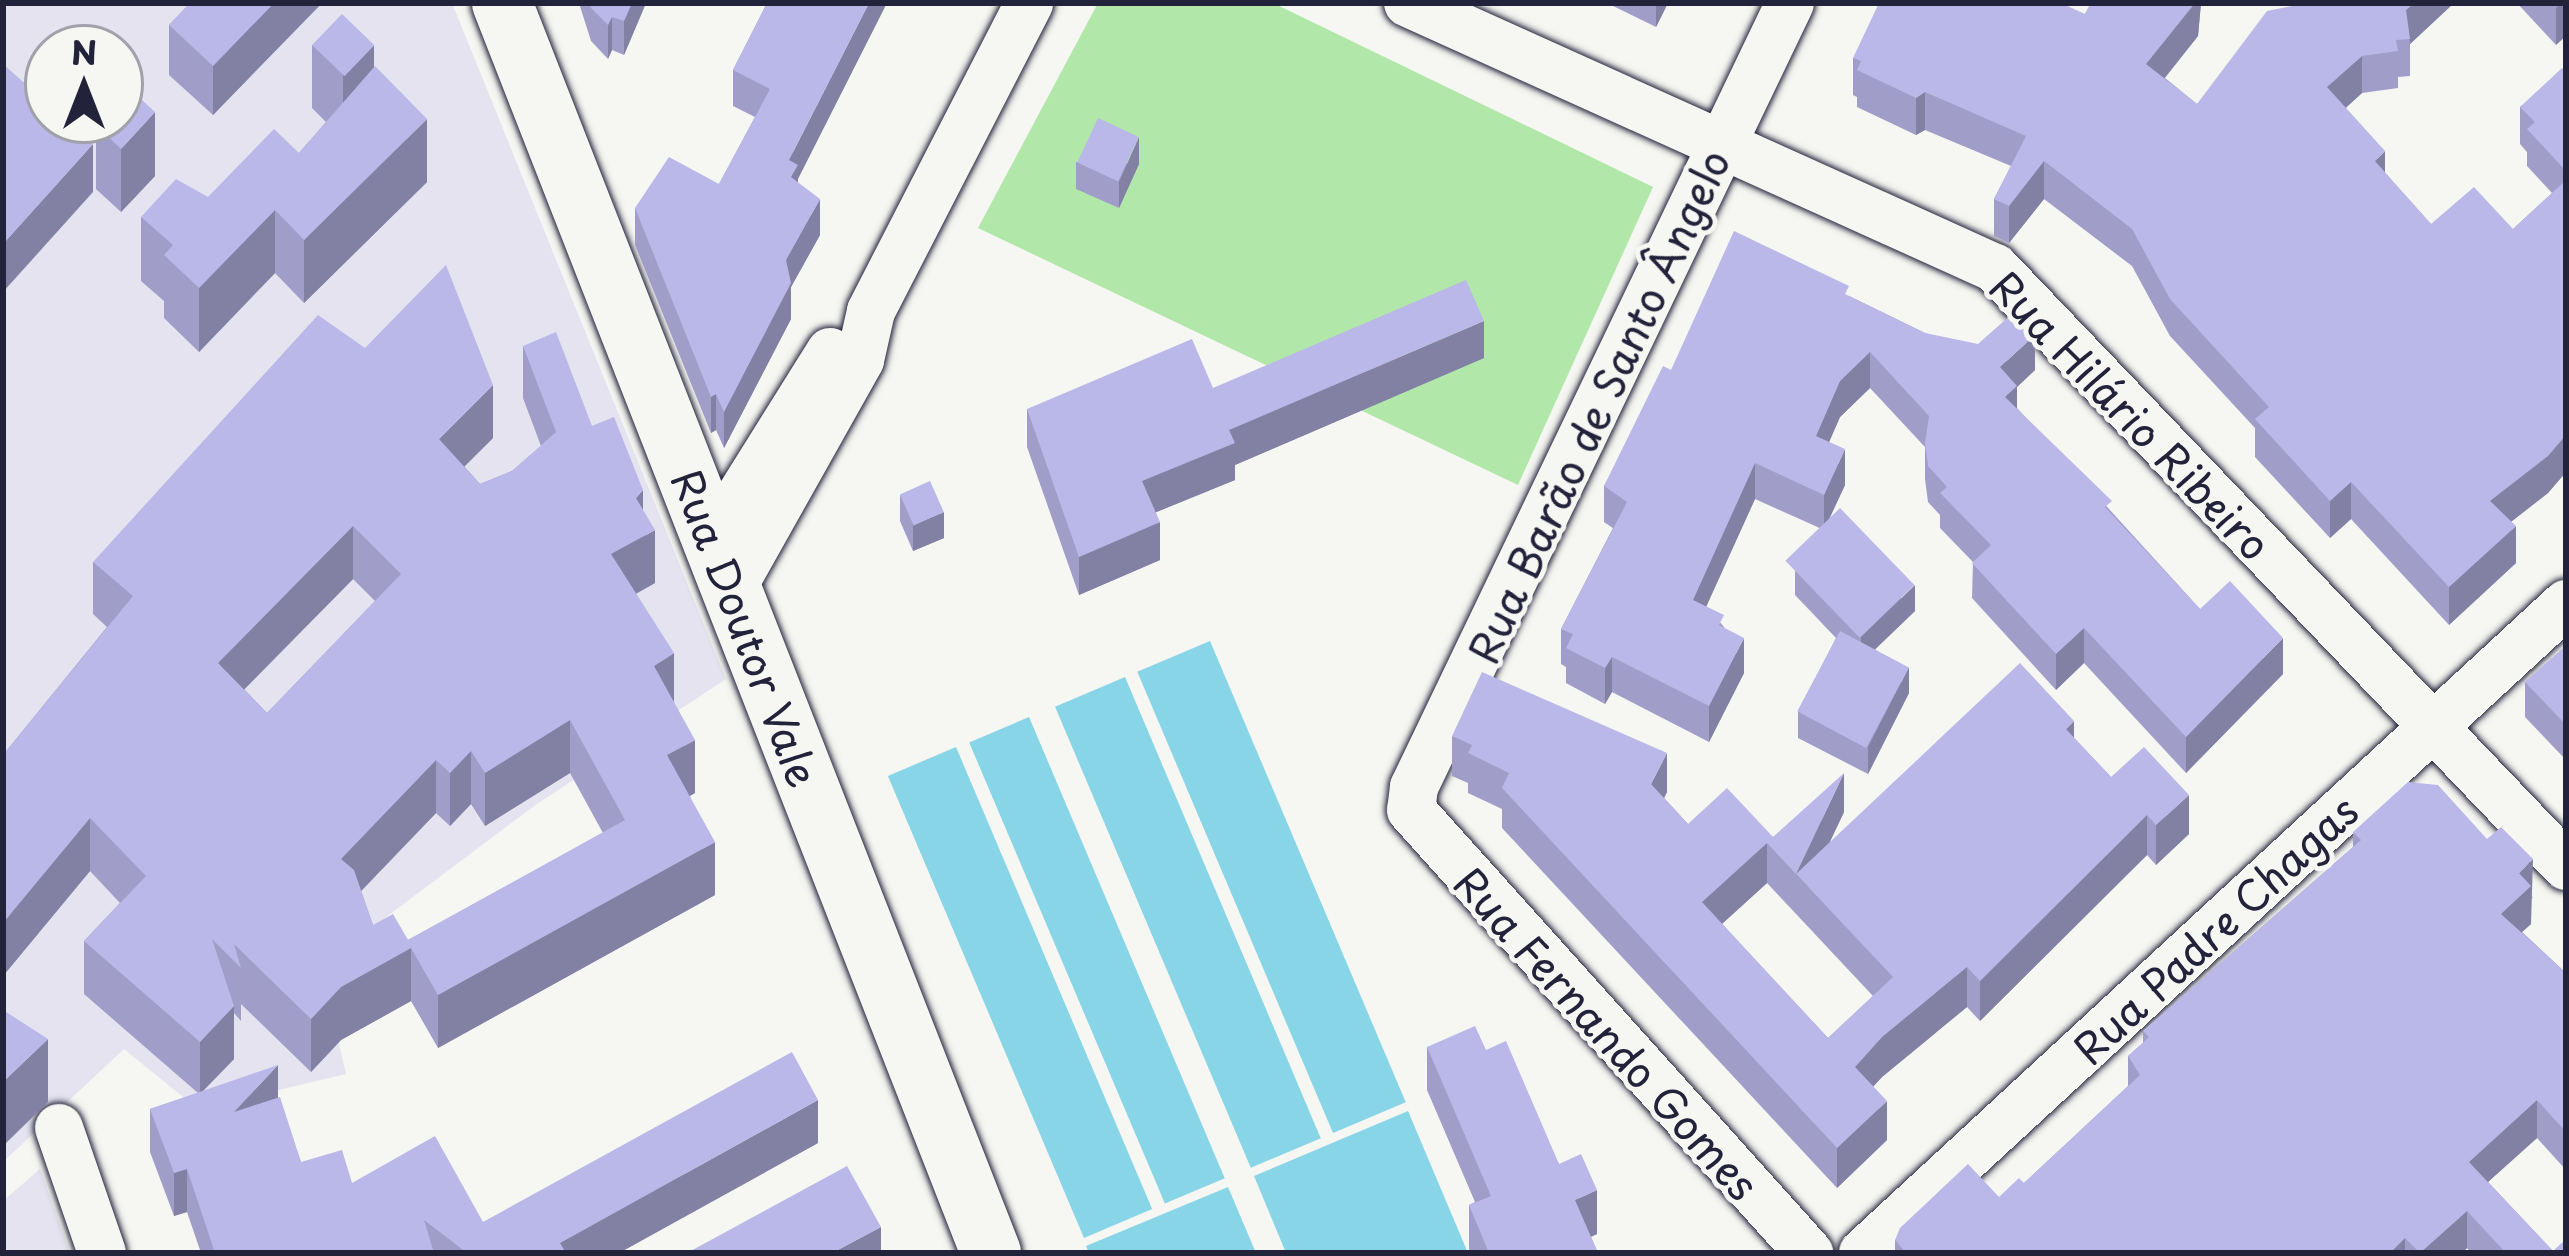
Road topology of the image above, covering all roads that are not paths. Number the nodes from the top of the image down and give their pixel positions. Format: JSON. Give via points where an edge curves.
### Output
{"nodes":[{"id":1,"x":502,"y":3,"type":"edge"},
{"id":2,"x":1029,"y":3,"type":"edge"},
{"id":3,"x":1408,"y":3,"type":"edge"},
{"id":4,"x":1790,"y":3,"type":"edge"},
{"id":5,"x":1720,"y":148,"type":"junction"},
{"id":6,"x":722,"y":566,"type":"junction"},
{"id":7,"x":2566,"y":604,"type":"edge"},
{"id":8,"x":2433,"y":728,"type":"junction"},
{"id":9,"x":1411,"y":810,"type":"joint"},
{"id":10,"x":2566,"y":866,"type":"edge"},
{"id":11,"x":59,"y":1128,"type":"dead end"},
{"id":12,"x":102,"y":1253,"type":"edge"},
{"id":13,"x":991,"y":1253,"type":"edge"},
{"id":14,"x":1809,"y":1253,"type":"edge"},
{"id":15,"x":1863,"y":1253,"type":"edge"}],
"edges":[{"from":1,"to":6,"type":"street","name":"Rua Doutor Vale"},
{"from":2,"to":6,"type":"street","via":[[871,311],[838,338]]},
{"from":3,"to":5,"type":"street","name":"Rua Hilário Ribeiro"},
{"from":4,"to":5,"type":"street","name":"Rua Barão de Santo Ângelo"},
{"from":5,"to":8,"type":"street","name":"Rua Hilário Ribeiro","via":[[1995,268]]},
{"from":5,"to":9,"type":"street","name":"Rua Barão de Santo Ângelo","via":[[1414,787]]},
{"from":6,"to":13,"type":"street","name":"Rua Doutor Vale"},
{"from":7,"to":8,"type":"street","name":"Rua Padre Chagas"},
{"from":8,"to":10,"type":"street","name":"Rua Hilário Ribeiro"},
{"from":8,"to":15,"type":"street","name":"Rua Padre Chagas"},
{"from":9,"to":14,"type":"street","name":"Rua Fernando Gomes"},
{"from":11,"to":12,"type":"street"}]}
